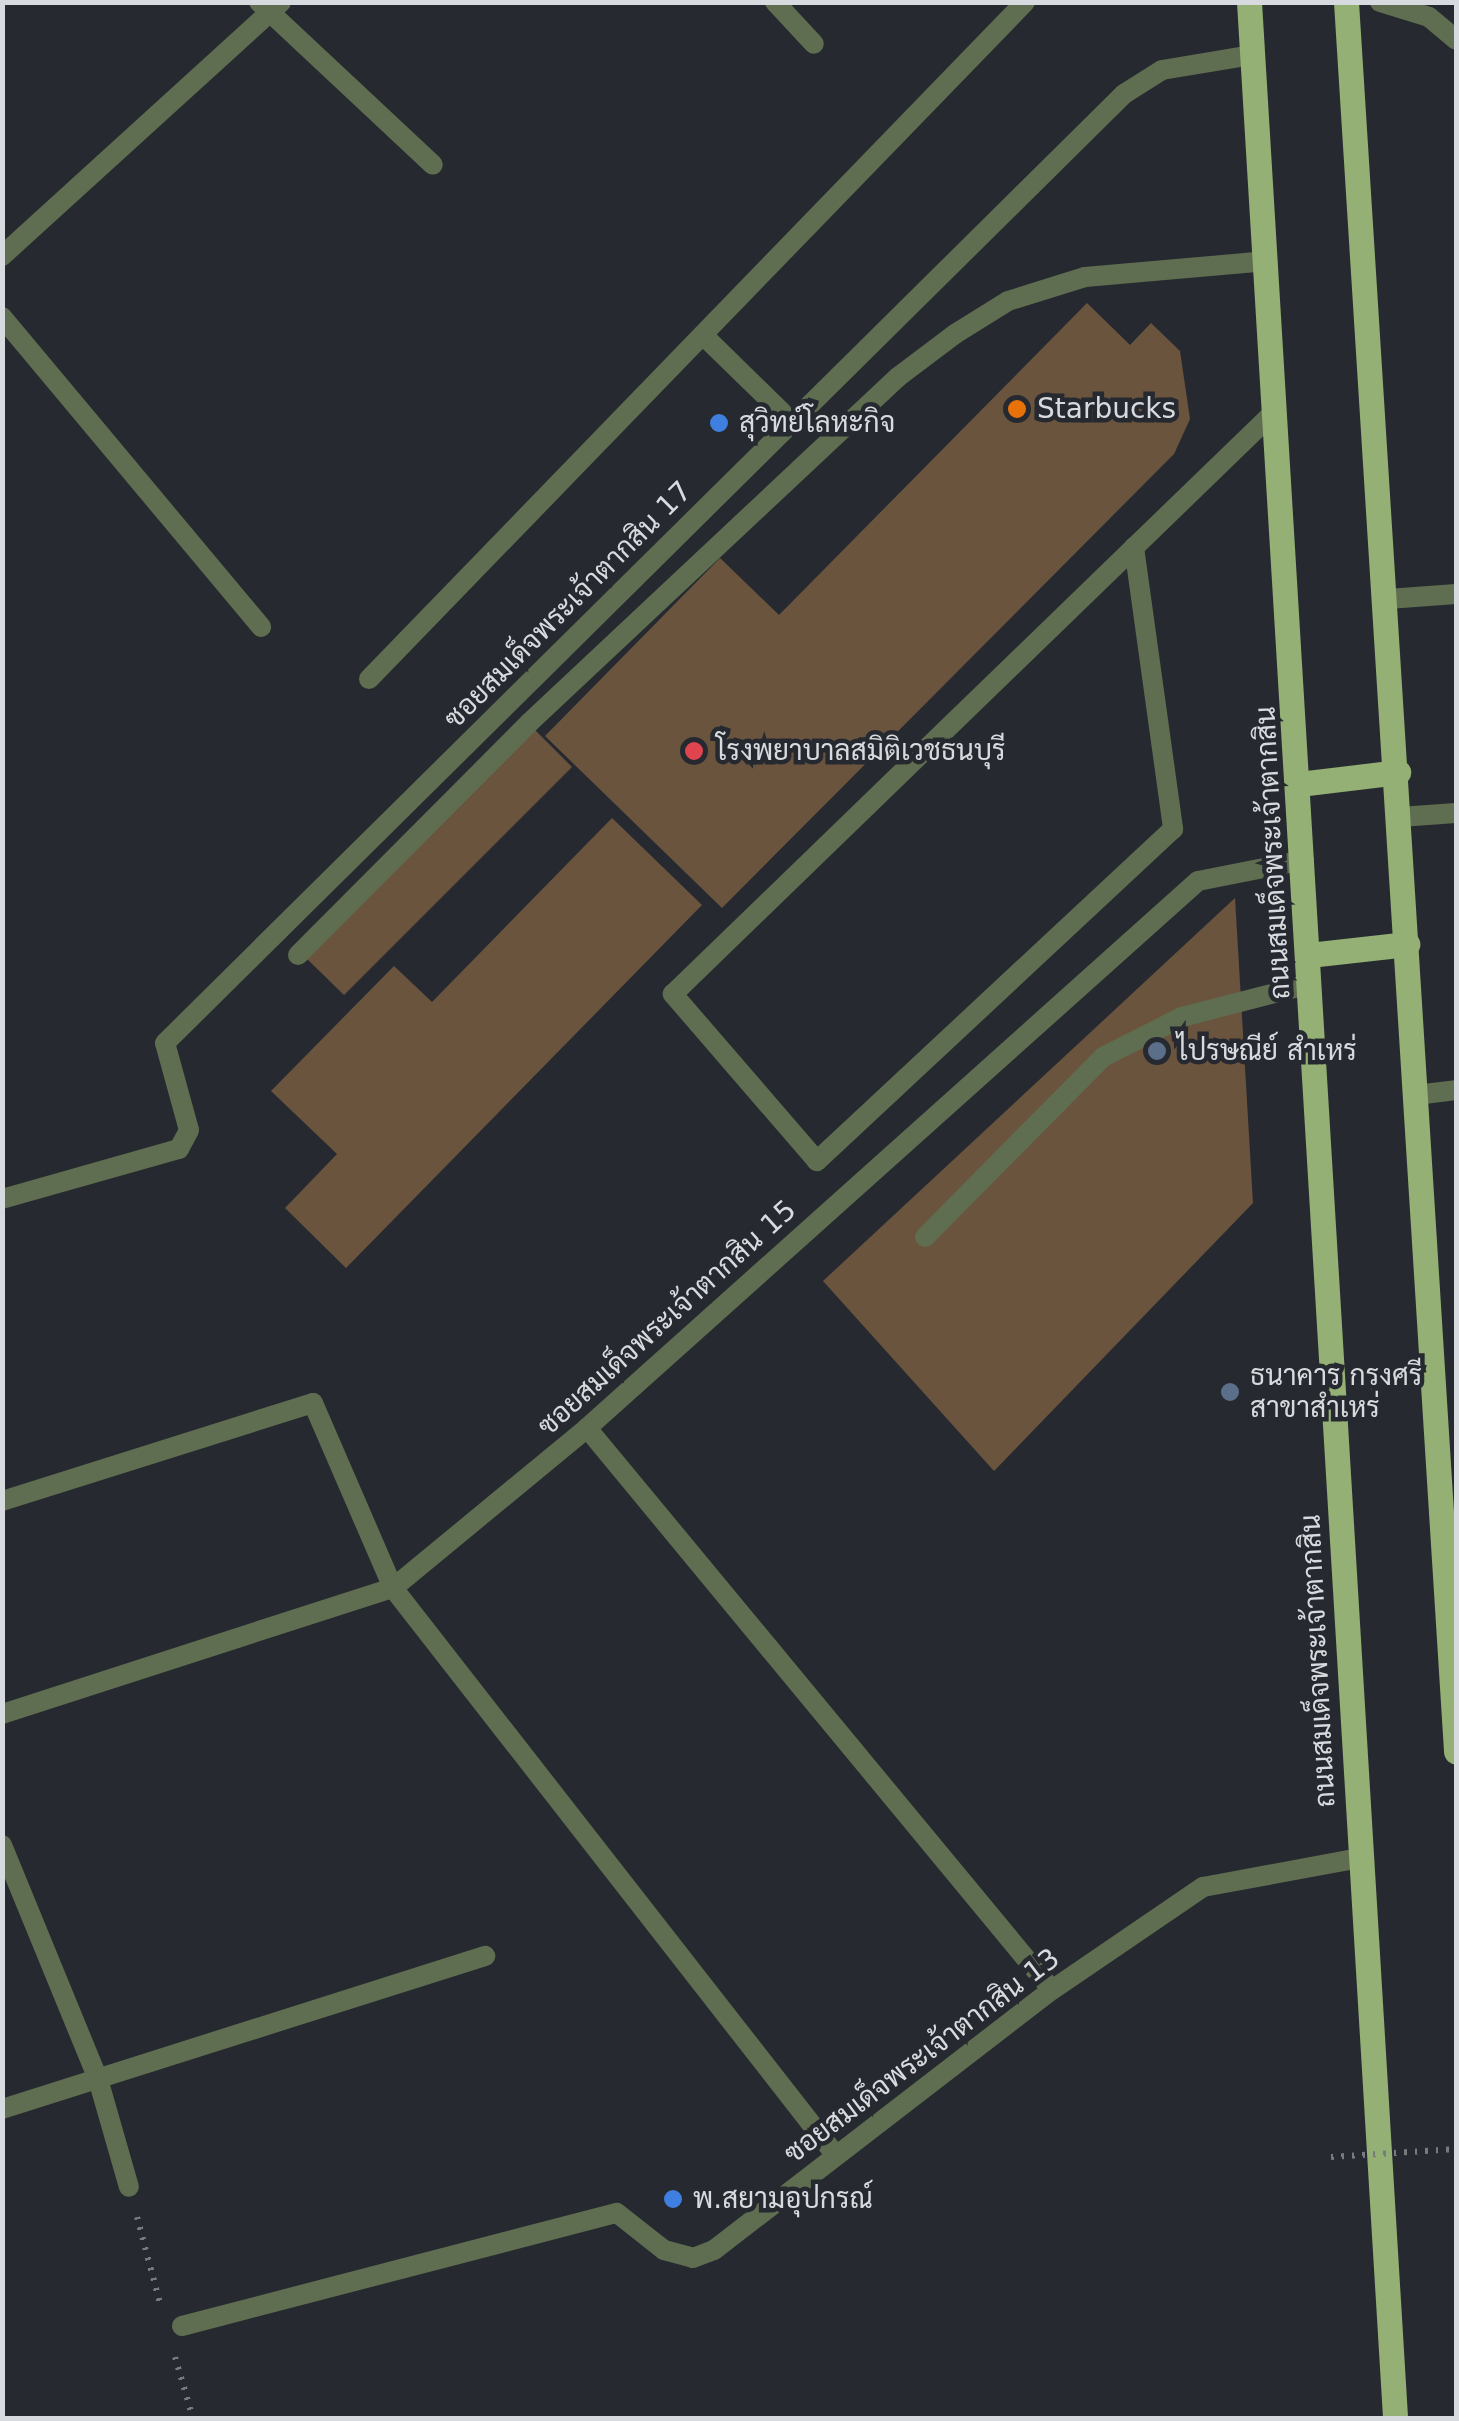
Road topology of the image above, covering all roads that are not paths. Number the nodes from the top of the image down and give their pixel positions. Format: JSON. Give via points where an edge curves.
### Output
{"nodes":[{"id":1,"x":775,"y":2,"type":"edge"},
{"id":2,"x":1025,"y":2,"type":"edge"},
{"id":3,"x":1249,"y":2,"type":"edge"},
{"id":4,"x":1346,"y":2,"type":"edge"},
{"id":5,"x":1380,"y":2,"type":"edge"},
{"id":6,"x":269,"y":7,"type":"edge"},
{"id":7,"x":1456,"y":40,"type":"edge"},
{"id":8,"x":814,"y":44,"type":"dead end"},
{"id":9,"x":1253,"y":55,"type":"junction"},
{"id":10,"x":433,"y":165,"type":"dead end"},
{"id":11,"x":2,"y":256,"type":"edge"},
{"id":12,"x":1267,"y":261,"type":"junction"},
{"id":13,"x":2,"y":317,"type":"edge"},
{"id":14,"x":707,"y":339,"type":"junction"},
{"id":15,"x":1276,"y":410,"type":"junction"},
{"id":16,"x":792,"y":422,"type":"junction"},
{"id":17,"x":1134,"y":547,"type":"junction"},
{"id":18,"x":1456,"y":594,"type":"edge"},
{"id":19,"x":1388,"y":599,"type":"junction"},
{"id":20,"x":262,"y":627,"type":"dead end"},
{"id":21,"x":370,"y":679,"type":"dead end"},
{"id":22,"x":1398,"y":772,"type":"junction"},
{"id":23,"x":1299,"y":784,"type":"junction"},
{"id":24,"x":1456,"y":813,"type":"edge"},
{"id":25,"x":1400,"y":816,"type":"junction"},
{"id":26,"x":1304,"y":860,"type":"junction"},
{"id":27,"x":1408,"y":944,"type":"junction"},
{"id":28,"x":298,"y":955,"type":"dead end"},
{"id":29,"x":1309,"y":955,"type":"junction"},
{"id":30,"x":1310,"y":984,"type":"junction"},
{"id":31,"x":1456,"y":1090,"type":"edge"},
{"id":32,"x":1416,"y":1095,"type":"junction"},
{"id":33,"x":2,"y":1199,"type":"edge"},
{"id":34,"x":925,"y":1237,"type":"dead end"},
{"id":35,"x":587,"y":1428,"type":"junction"},
{"id":36,"x":2,"y":1501,"type":"edge"},
{"id":37,"x":393,"y":1588,"type":"junction"},
{"id":38,"x":2,"y":1714,"type":"edge"},
{"id":39,"x":1456,"y":1752,"type":"edge"},
{"id":40,"x":5,"y":1857,"type":"edge"},
{"id":41,"x":1360,"y":1858,"type":"junction"},
{"id":42,"x":485,"y":1956,"type":"dead end"},
{"id":43,"x":1052,"y":1990,"type":"junction"},
{"id":44,"x":98,"y":2080,"type":"junction"},
{"id":45,"x":2,"y":2109,"type":"edge"},
{"id":46,"x":834,"y":2154,"type":"junction"},
{"id":47,"x":128,"y":2187,"type":"dead end"},
{"id":48,"x":182,"y":2326,"type":"dead end"},
{"id":49,"x":1395,"y":2418,"type":"edge"}],
"edges":[{"from":1,"to":8,"type":"street"},
{"from":2,"to":14,"type":"street"},
{"from":3,"to":9,"type":"main road","name":"ถนนสมเด็จพระเจ้าตากสิน"},
{"from":4,"to":19,"type":"main road"},
{"from":5,"to":7,"type":"street","via":[[1429,17]]},
{"from":6,"to":10,"type":"street"},
{"from":6,"to":11,"type":"street"},
{"from":9,"to":12,"type":"main road","name":"ถนนสมเด็จพระเจ้าตากสิน"},
{"from":9,"to":16,"type":"street","name":"ซอยสมเด็จพระเจ้าตากสิน 17","via":[[1162,70],[1124,94]]},
{"from":12,"to":15,"type":"main road","name":"ถนนสมเด็จพระเจ้าตากสิน"},
{"from":12,"to":28,"type":"street","via":[[1085,277],[1008,301],[955,334],[898,377],[529,722]]},
{"from":13,"to":20,"type":"street"},
{"from":14,"to":16,"type":"street"},
{"from":14,"to":21,"type":"street"},
{"from":15,"to":17,"type":"street"},
{"from":15,"to":23,"type":"main road","name":"ถนนสมเด็จพระเจ้าตากสิน"},
{"from":16,"to":33,"type":"street","name":"ซอยสมเด็จพระเจ้าตากสิน 17","via":[[165,1043],[189,1130],[179,1148]]},
{"from":17,"to":17,"type":"street","via":[[673,994],[818,1161],[1173,829]]},
{"from":18,"to":19,"type":"street"},
{"from":19,"to":22,"type":"main road"},
{"from":22,"to":23,"type":"main road"},
{"from":22,"to":25,"type":"main road"},
{"from":23,"to":26,"type":"main road","name":"ถนนสมเด็จพระเจ้าตากสิน"},
{"from":24,"to":25,"type":"street"},
{"from":25,"to":27,"type":"main road"},
{"from":26,"to":29,"type":"main road","name":"ถนนสมเด็จพระเจ้าตากสิน"},
{"from":26,"to":35,"type":"street","name":"ซอยสมเด็จพระเจ้าตากสิน 15","via":[[1198,881]]},
{"from":27,"to":29,"type":"main road"},
{"from":27,"to":32,"type":"main road"},
{"from":29,"to":30,"type":"main road","name":"ถนนสมเด็จพระเจ้าตากสิน"},
{"from":30,"to":34,"type":"street","via":[[1182,1017],[1102,1057]]},
{"from":30,"to":41,"type":"main road","name":"ถนนสมเด็จพระเจ้าตากสิน"},
{"from":31,"to":32,"type":"street"},
{"from":32,"to":39,"type":"main road"},
{"from":35,"to":37,"type":"street","name":"ซอยสมเด็จพระเจ้าตากสิน 15"},
{"from":35,"to":43,"type":"street"},
{"from":36,"to":37,"type":"street","via":[[313,1403]]},
{"from":37,"to":38,"type":"street","name":"ซอยสมเด็จพระเจ้าตากสิน 15"},
{"from":37,"to":46,"type":"street"},
{"from":40,"to":44,"type":"street"},
{"from":41,"to":43,"type":"street","name":"ซอยสมเด็จพระเจ้าตากสิน 13","via":[[1204,1887]]},
{"from":41,"to":49,"type":"main road","name":"ถนนสมเด็จพระเจ้าตากสิน"},
{"from":42,"to":44,"type":"street"},
{"from":43,"to":46,"type":"street","name":"ซอยสมเด็จพระเจ้าตากสิน 13"},
{"from":44,"to":45,"type":"street"},
{"from":44,"to":47,"type":"street"},
{"from":46,"to":48,"type":"street","name":"ซอยสมเด็จพระเจ้าตากสิน 13","via":[[693,2258],[664,2250],[617,2213]]}]}
